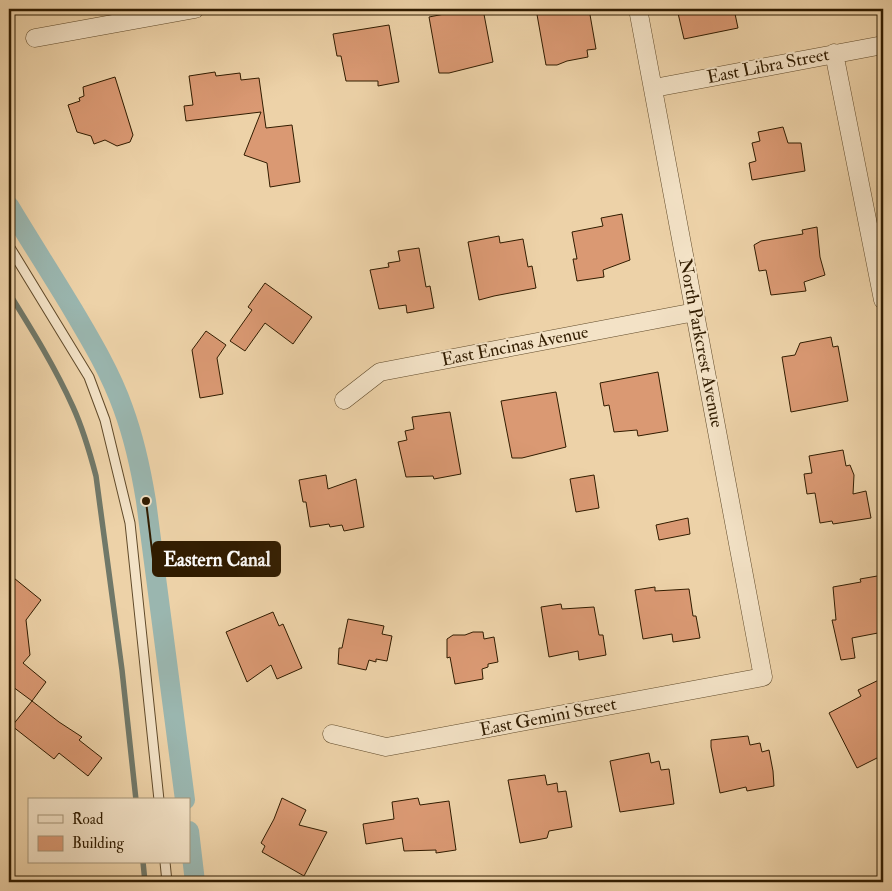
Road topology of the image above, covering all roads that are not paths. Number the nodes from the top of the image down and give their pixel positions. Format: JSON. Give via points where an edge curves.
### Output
{"nodes":[{"id":1,"x":195,"y":9,"type":"edge"},
{"id":2,"x":638,"y":9,"type":"edge"},
{"id":3,"x":35,"y":38,"type":"dead end"},
{"id":4,"x":883,"y":45,"type":"edge"},
{"id":5,"x":834,"y":54,"type":"junction"},
{"id":6,"x":654,"y":88,"type":"junction"},
{"id":7,"x":9,"y":246,"type":"edge"},
{"id":8,"x":883,"y":300,"type":"edge"},
{"id":9,"x":695,"y":312,"type":"junction"},
{"id":10,"x":344,"y":400,"type":"dead end"},
{"id":11,"x":764,"y":677,"type":"joint"},
{"id":12,"x":332,"y":734,"type":"dead end"},
{"id":13,"x":158,"y":798,"type":"edge"},
{"id":14,"x":165,"y":864,"type":"edge"},
{"id":15,"x":167,"y":882,"type":"edge"}],
"edges":[{"from":1,"to":3,"type":"street"},
{"from":2,"to":6,"type":"street","name":"North Parkcrest Avenue"},
{"from":4,"to":5,"type":"street","name":"East Libra Street"},
{"from":5,"to":6,"type":"street","name":"East Libra Street"},
{"from":5,"to":8,"type":"street"},
{"from":6,"to":9,"type":"street","name":"North Parkcrest Avenue"},
{"from":7,"to":13,"type":"lane","via":[[89,377],[105,420],[130,523]]},
{"from":9,"to":10,"type":"street","name":"East Encinas Avenue","via":[[380,372]]},
{"from":9,"to":11,"type":"street","name":"North Parkcrest Avenue"},
{"from":11,"to":12,"type":"street","name":"East Gemini Street","via":[[386,747]]},
{"from":14,"to":15,"type":"lane"}]}
